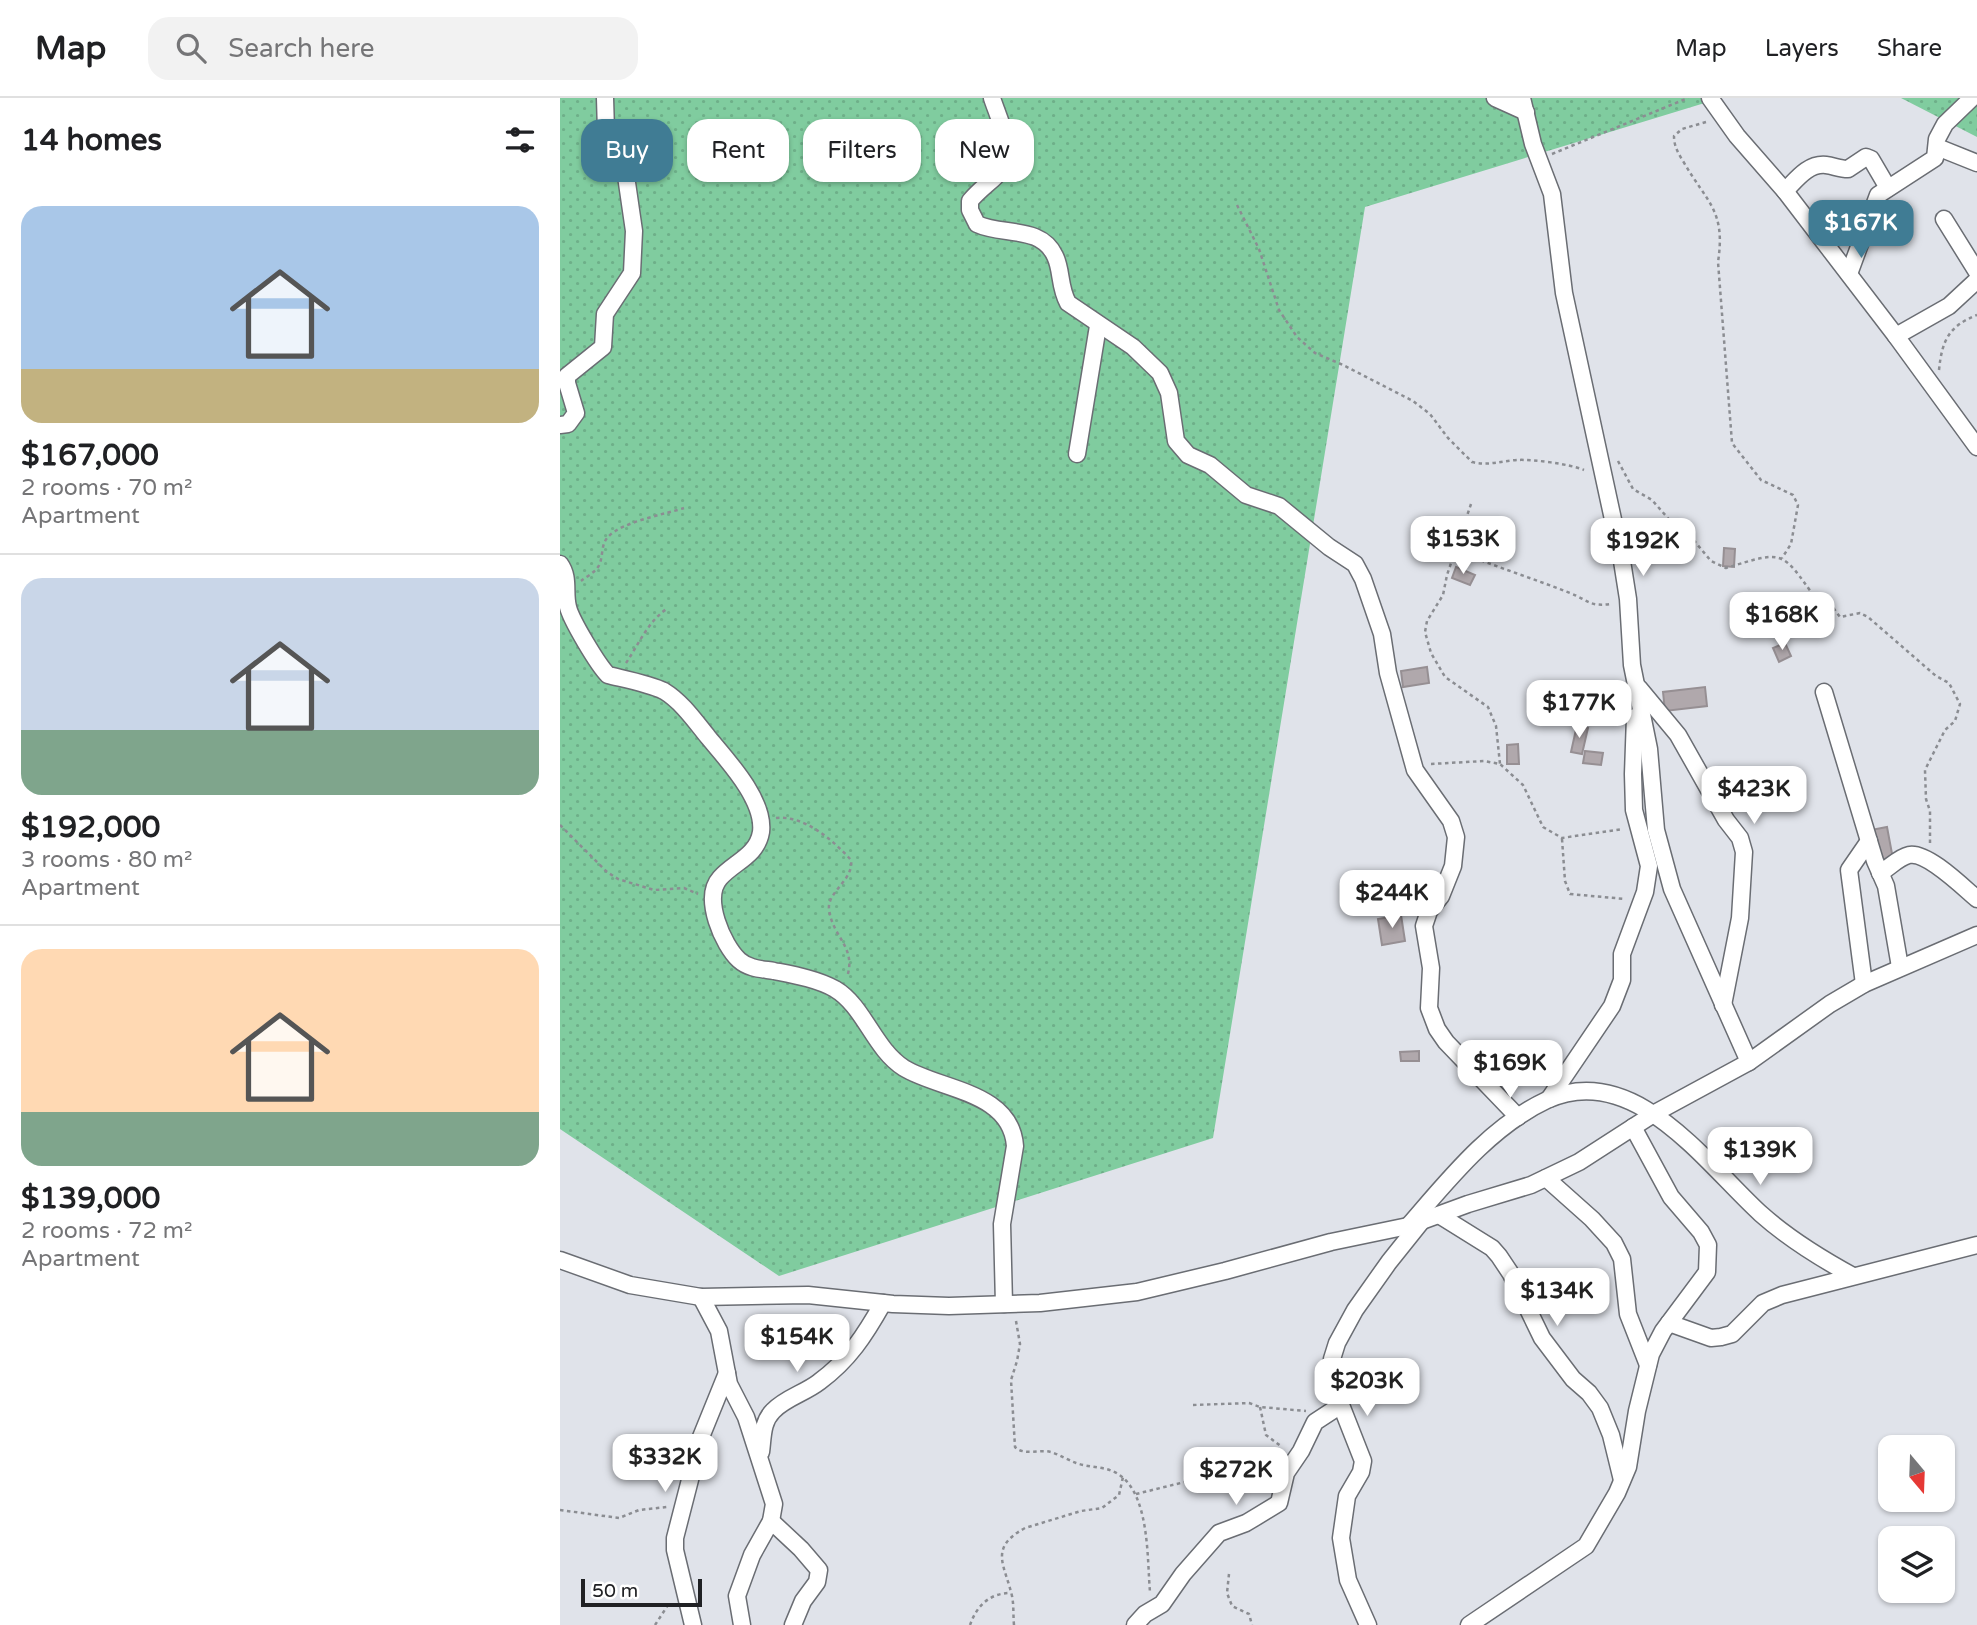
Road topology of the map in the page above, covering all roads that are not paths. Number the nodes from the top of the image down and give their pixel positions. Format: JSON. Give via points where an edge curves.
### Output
{"nodes":[{"id":1,"x":605,"y":98,"type":"edge"},
{"id":2,"x":992,"y":98,"type":"edge"},
{"id":3,"x":1495,"y":98,"type":"edge"},
{"id":4,"x":1710,"y":98,"type":"edge"},
{"id":5,"x":1972,"y":98,"type":"edge"},
{"id":6,"x":1524,"y":105,"type":"edge"},
{"id":7,"x":1937,"y":146,"type":"junction"},
{"id":8,"x":1977,"y":163,"type":"edge"},
{"id":9,"x":1888,"y":188,"type":"junction"},
{"id":10,"x":1785,"y":191,"type":"junction"},
{"id":11,"x":1944,"y":219,"type":"dead end"},
{"id":12,"x":1977,"y":272,"type":"edge"},
{"id":13,"x":1849,"y":274,"type":"junction"},
{"id":14,"x":1977,"y":280,"type":"edge"},
{"id":15,"x":1098,"y":326,"type":"junction"},
{"id":16,"x":1896,"y":336,"type":"junction"},
{"id":17,"x":560,"y":425,"type":"edge"},
{"id":18,"x":1977,"y":447,"type":"edge"},
{"id":19,"x":1077,"y":454,"type":"dead end"},
{"id":20,"x":560,"y":564,"type":"edge"},
{"id":21,"x":1632,"y":665,"type":"junction"},
{"id":22,"x":1637,"y":685,"type":"junction"},
{"id":23,"x":1824,"y":692,"type":"dead end"},
{"id":24,"x":1869,"y":841,"type":"junction"},
{"id":25,"x":1880,"y":873,"type":"junction"},
{"id":26,"x":1977,"y":900,"type":"edge"},
{"id":27,"x":1977,"y":934,"type":"edge"},
{"id":28,"x":1900,"y":967,"type":"junction"},
{"id":29,"x":1864,"y":984,"type":"junction"},
{"id":30,"x":1723,"y":1005,"type":"junction"},
{"id":31,"x":1749,"y":1062,"type":"junction"},
{"id":32,"x":1549,"y":1099,"type":"junction"},
{"id":33,"x":1656,"y":1114,"type":"junction"},
{"id":34,"x":1518,"y":1117,"type":"junction"},
{"id":35,"x":1633,"y":1127,"type":"junction"},
{"id":36,"x":1546,"y":1178,"type":"junction"},
{"id":37,"x":1439,"y":1215,"type":"junction"},
{"id":38,"x":1415,"y":1224,"type":"junction"},
{"id":39,"x":1977,"y":1245,"type":"edge"},
{"id":40,"x":560,"y":1260,"type":"edge"},
{"id":41,"x":1853,"y":1276,"type":"junction"},
{"id":42,"x":701,"y":1297,"type":"junction"},
{"id":43,"x":883,"y":1303,"type":"junction"},
{"id":44,"x":1008,"y":1304,"type":"junction"},
{"id":45,"x":1669,"y":1323,"type":"junction"},
{"id":46,"x":1648,"y":1365,"type":"junction"},
{"id":47,"x":727,"y":1373,"type":"junction"},
{"id":48,"x":1341,"y":1405,"type":"junction"},
{"id":49,"x":760,"y":1459,"type":"junction"},
{"id":50,"x":1622,"y":1480,"type":"junction"},
{"id":51,"x":771,"y":1521,"type":"junction"},
{"id":52,"x":1138,"y":1621,"type":"edge"},
{"id":53,"x":693,"y":1625,"type":"edge"},
{"id":54,"x":741,"y":1625,"type":"edge"},
{"id":55,"x":793,"y":1625,"type":"edge"},
{"id":56,"x":1368,"y":1625,"type":"edge"},
{"id":57,"x":1469,"y":1625,"type":"edge"}],
"edges":[{"from":1,"to":17,"type":"street","via":[[606,131],[626,176],[634,231],[632,272],[605,314],[603,346],[567,376],[576,413],[568,424]]},
{"from":2,"to":15,"type":"street","via":[[1009,159],[970,201],[974,219],[982,227],[1034,236],[1048,245],[1068,303]]},
{"from":3,"to":6,"type":"street"},
{"from":4,"to":10,"type":"street"},
{"from":5,"to":7,"type":"street","via":[[1945,124]]},
{"from":6,"to":21,"type":"street","via":[[1552,194],[1566,303],[1622,561]]},
{"from":7,"to":8,"type":"street"},
{"from":7,"to":9,"type":"street","via":[[1935,158]]},
{"from":9,"to":10,"type":"street","via":[[1866,157],[1845,169],[1815,166]]},
{"from":9,"to":13,"type":"street","via":[[1874,203]]},
{"from":10,"to":13,"type":"street"},
{"from":11,"to":12,"type":"street"},
{"from":13,"to":16,"type":"street"},
{"from":14,"to":16,"type":"street","via":[[1949,306]]},
{"from":15,"to":19,"type":"street"},
{"from":15,"to":34,"type":"street","via":[[1133,347],[1160,373],[1169,393],[1176,440],[1188,455],[1210,465],[1246,495],[1279,506],[1355,564],[1363,579],[1382,634],[1414,765],[1451,821],[1456,837],[1453,866],[1424,926],[1431,968],[1429,1008],[1446,1042]]},
{"from":16,"to":18,"type":"street"},
{"from":20,"to":44,"type":"street","via":[[570,612],[596,661],[608,675],[662,690],[679,702],[730,761],[750,793],[761,835],[753,852],[718,880],[713,902],[720,932],[741,962],[838,991],[889,1057],[985,1101],[1014,1133],[1002,1224]]},
{"from":21,"to":22,"type":"street"},
{"from":21,"to":32,"type":"street","via":[[1634,810],[1648,866],[1642,900],[1622,954],[1622,981],[1612,1006]]},
{"from":22,"to":30,"type":"street","via":[[1659,842],[1672,889]]},
{"from":22,"to":30,"type":"street","via":[[1678,735],[1742,845],[1740,918]]},
{"from":23,"to":24,"type":"street"},
{"from":24,"to":25,"type":"street"},
{"from":24,"to":29,"type":"street","via":[[1848,875]]},
{"from":25,"to":26,"type":"street","via":[[1909,855],[1930,862]]},
{"from":25,"to":28,"type":"street"},
{"from":27,"to":28,"type":"street"},
{"from":28,"to":29,"type":"street"},
{"from":29,"to":31,"type":"street"},
{"from":30,"to":31,"type":"street"},
{"from":31,"to":33,"type":"street"},
{"from":32,"to":33,"type":"street","via":[[1586,1092],[1613,1095]]},
{"from":32,"to":34,"type":"street"},
{"from":33,"to":35,"type":"street"},
{"from":33,"to":41,"type":"street","via":[[1762,1215],[1808,1252]]},
{"from":34,"to":38,"type":"street","via":[[1454,1174]]},
{"from":35,"to":36,"type":"street"},
{"from":35,"to":45,"type":"street","via":[[1671,1197],[1708,1244],[1707,1272]]},
{"from":36,"to":37,"type":"street"},
{"from":36,"to":46,"type":"street","via":[[1592,1219],[1618,1251],[1628,1314]]},
{"from":37,"to":38,"type":"street"},
{"from":37,"to":50,"type":"street","via":[[1499,1256],[1542,1338],[1600,1408]]},
{"from":38,"to":44,"type":"street","via":[[1137,1292]]},
{"from":38,"to":48,"type":"street","via":[[1337,1343],[1332,1359]]},
{"from":39,"to":41,"type":"street"},
{"from":40,"to":42,"type":"street","via":[[630,1285]]},
{"from":41,"to":45,"type":"street","via":[[1782,1294],[1763,1303],[1732,1334],[1721,1337],[1711,1338]]},
{"from":42,"to":43,"type":"street","via":[[808,1295]]},
{"from":42,"to":47,"type":"street","via":[[719,1331]]},
{"from":43,"to":44,"type":"street"},
{"from":43,"to":49,"type":"street","via":[[861,1342],[836,1367],[772,1411],[764,1425]]},
{"from":45,"to":46,"type":"street"},
{"from":46,"to":50,"type":"street"},
{"from":47,"to":49,"type":"street"},
{"from":47,"to":53,"type":"street","via":[[701,1437],[675,1538]]},
{"from":48,"to":52,"type":"street","via":[[1315,1422],[1286,1472],[1279,1503],[1219,1533],[1162,1604]]},
{"from":48,"to":56,"type":"street","via":[[1363,1461],[1347,1496],[1341,1538],[1344,1565]]},
{"from":49,"to":51,"type":"street","via":[[774,1504]]},
{"from":50,"to":57,"type":"street","via":[[1586,1546]]},
{"from":51,"to":54,"type":"street","via":[[737,1596]]},
{"from":51,"to":55,"type":"street","via":[[819,1570]]}]}
